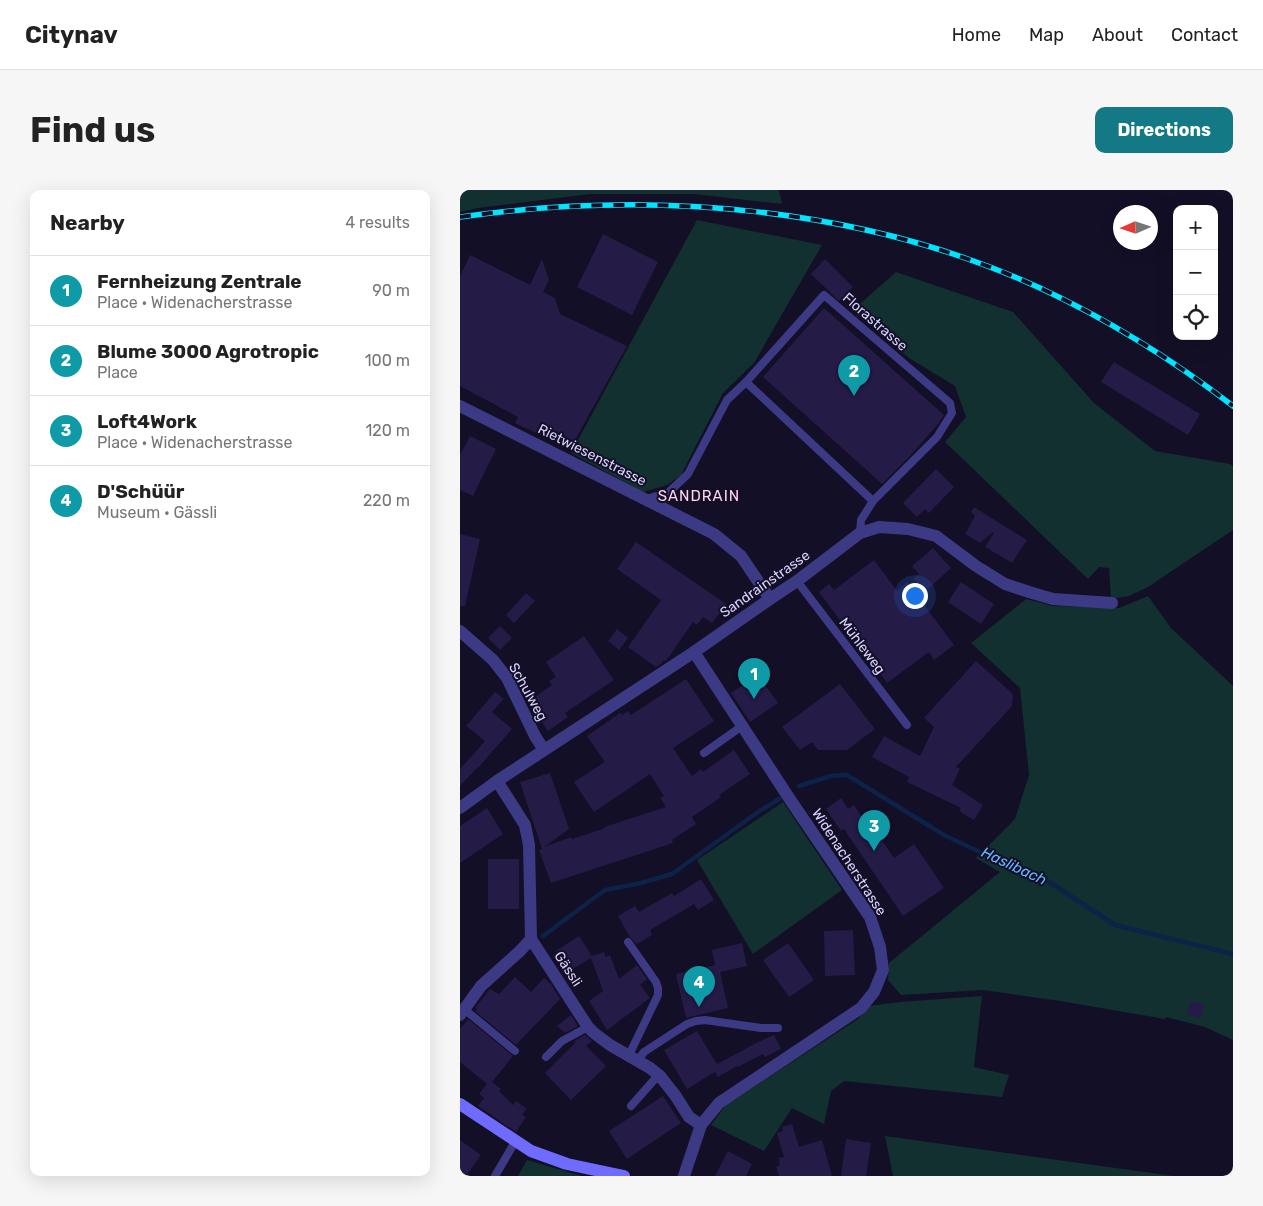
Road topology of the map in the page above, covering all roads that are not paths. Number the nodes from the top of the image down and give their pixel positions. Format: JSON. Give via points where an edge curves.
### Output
{"nodes":[{"id":1,"x":746,"y":382,"type":"junction"},
{"id":2,"x":460,"y":406,"type":"edge"},
{"id":3,"x":647,"y":499,"type":"junction"},
{"id":4,"x":873,"y":501,"type":"junction"},
{"id":5,"x":860,"y":533,"type":"junction"},
{"id":6,"x":797,"y":581,"type":"junction"},
{"id":7,"x":770,"y":599,"type":"junction"},
{"id":8,"x":1112,"y":603,"type":"dead end"},
{"id":9,"x":460,"y":630,"type":"edge"},
{"id":10,"x":694,"y":652,"type":"junction"},
{"id":11,"x":907,"y":725,"type":"dead end"},
{"id":12,"x":742,"y":726,"type":"junction"},
{"id":13,"x":544,"y":750,"type":"junction"},
{"id":14,"x":704,"y":753,"type":"dead end"},
{"id":15,"x":497,"y":780,"type":"junction"},
{"id":16,"x":460,"y":808,"type":"edge"},
{"id":17,"x":531,"y":939,"type":"junction"},
{"id":18,"x":628,"y":942,"type":"dead end"},
{"id":19,"x":462,"y":1012,"type":"edge"},
{"id":20,"x":588,"y":1027,"type":"junction"},
{"id":21,"x":778,"y":1028,"type":"dead end"},
{"id":22,"x":515,"y":1051,"type":"dead end"},
{"id":23,"x":546,"y":1057,"type":"dead end"},
{"id":24,"x":633,"y":1058,"type":"junction"},
{"id":25,"x":660,"y":1076,"type":"junction"},
{"id":26,"x":460,"y":1104,"type":"edge"},
{"id":27,"x":631,"y":1106,"type":"dead end"},
{"id":28,"x":701,"y":1125,"type":"junction"},
{"id":29,"x":514,"y":1142,"type":"junction"},
{"id":30,"x":495,"y":1176,"type":"edge"},
{"id":31,"x":624,"y":1176,"type":"edge"},
{"id":32,"x":684,"y":1176,"type":"edge"}],
"edges":[{"from":1,"to":3,"type":"lane","name":"Florastrasse","via":[[727,400],[688,474],[669,492]]},
{"from":1,"to":4,"type":"lane"},
{"from":1,"to":4,"type":"lane","name":"Florastrasse","via":[[824,295],[950,403],[952,413],[937,436]]},
{"from":2,"to":3,"type":"street","name":"Rietwiesenstrasse"},
{"from":3,"to":7,"type":"street","name":"Rietwiesenstrasse","via":[[714,534],[741,556]]},
{"from":4,"to":5,"type":"lane","name":"Florastrasse","via":[[861,520]]},
{"from":5,"to":6,"type":"street","name":"Sandrainstrasse"},
{"from":5,"to":8,"type":"street","name":"Sandrainstrasse","via":[[879,528],[908,529],[936,536],[1005,584],[1052,599]]},
{"from":6,"to":7,"type":"street","name":"Sandrainstrasse"},
{"from":6,"to":11,"type":"lane","name":"Mühleweg"},
{"from":7,"to":10,"type":"street","name":"Sandrainstrasse"},
{"from":9,"to":13,"type":"street","name":"Schulweg","via":[[493,660],[507,678]]},
{"from":10,"to":12,"type":"street","name":"Widenacherstrasse"},
{"from":10,"to":13,"type":"street","name":"Sandrainstrasse"},
{"from":12,"to":14,"type":"lane"},
{"from":12,"to":28,"type":"street","name":"Widenacherstrasse","via":[[870,917],[880,947],[883,970],[874,992],[861,1008],[719,1103]]},
{"from":13,"to":15,"type":"street","name":"Sandrainstrasse"},
{"from":15,"to":16,"type":"street","name":"Sandrainstrasse"},
{"from":15,"to":17,"type":"street","via":[[525,825],[529,845]]},
{"from":17,"to":19,"type":"street","via":[[481,986]]},
{"from":17,"to":20,"type":"street","name":"Gässli"},
{"from":18,"to":24,"type":"lane","via":[[658,988]]},
{"from":19,"to":22,"type":"lane"},
{"from":20,"to":23,"type":"lane","via":[[562,1041]]},
{"from":20,"to":24,"type":"street","name":"Gässli"},
{"from":21,"to":24,"type":"lane","via":[[696,1021]]},
{"from":24,"to":25,"type":"street","name":"Gässli"},
{"from":25,"to":27,"type":"lane"},
{"from":25,"to":28,"type":"street","name":"Gässli","via":[[689,1117]]},
{"from":26,"to":29,"type":"street"},
{"from":28,"to":32,"type":"street","name":"Widenacherstrasse"},
{"from":29,"to":30,"type":"lane"},
{"from":29,"to":31,"type":"street","via":[[558,1161]]}]}
